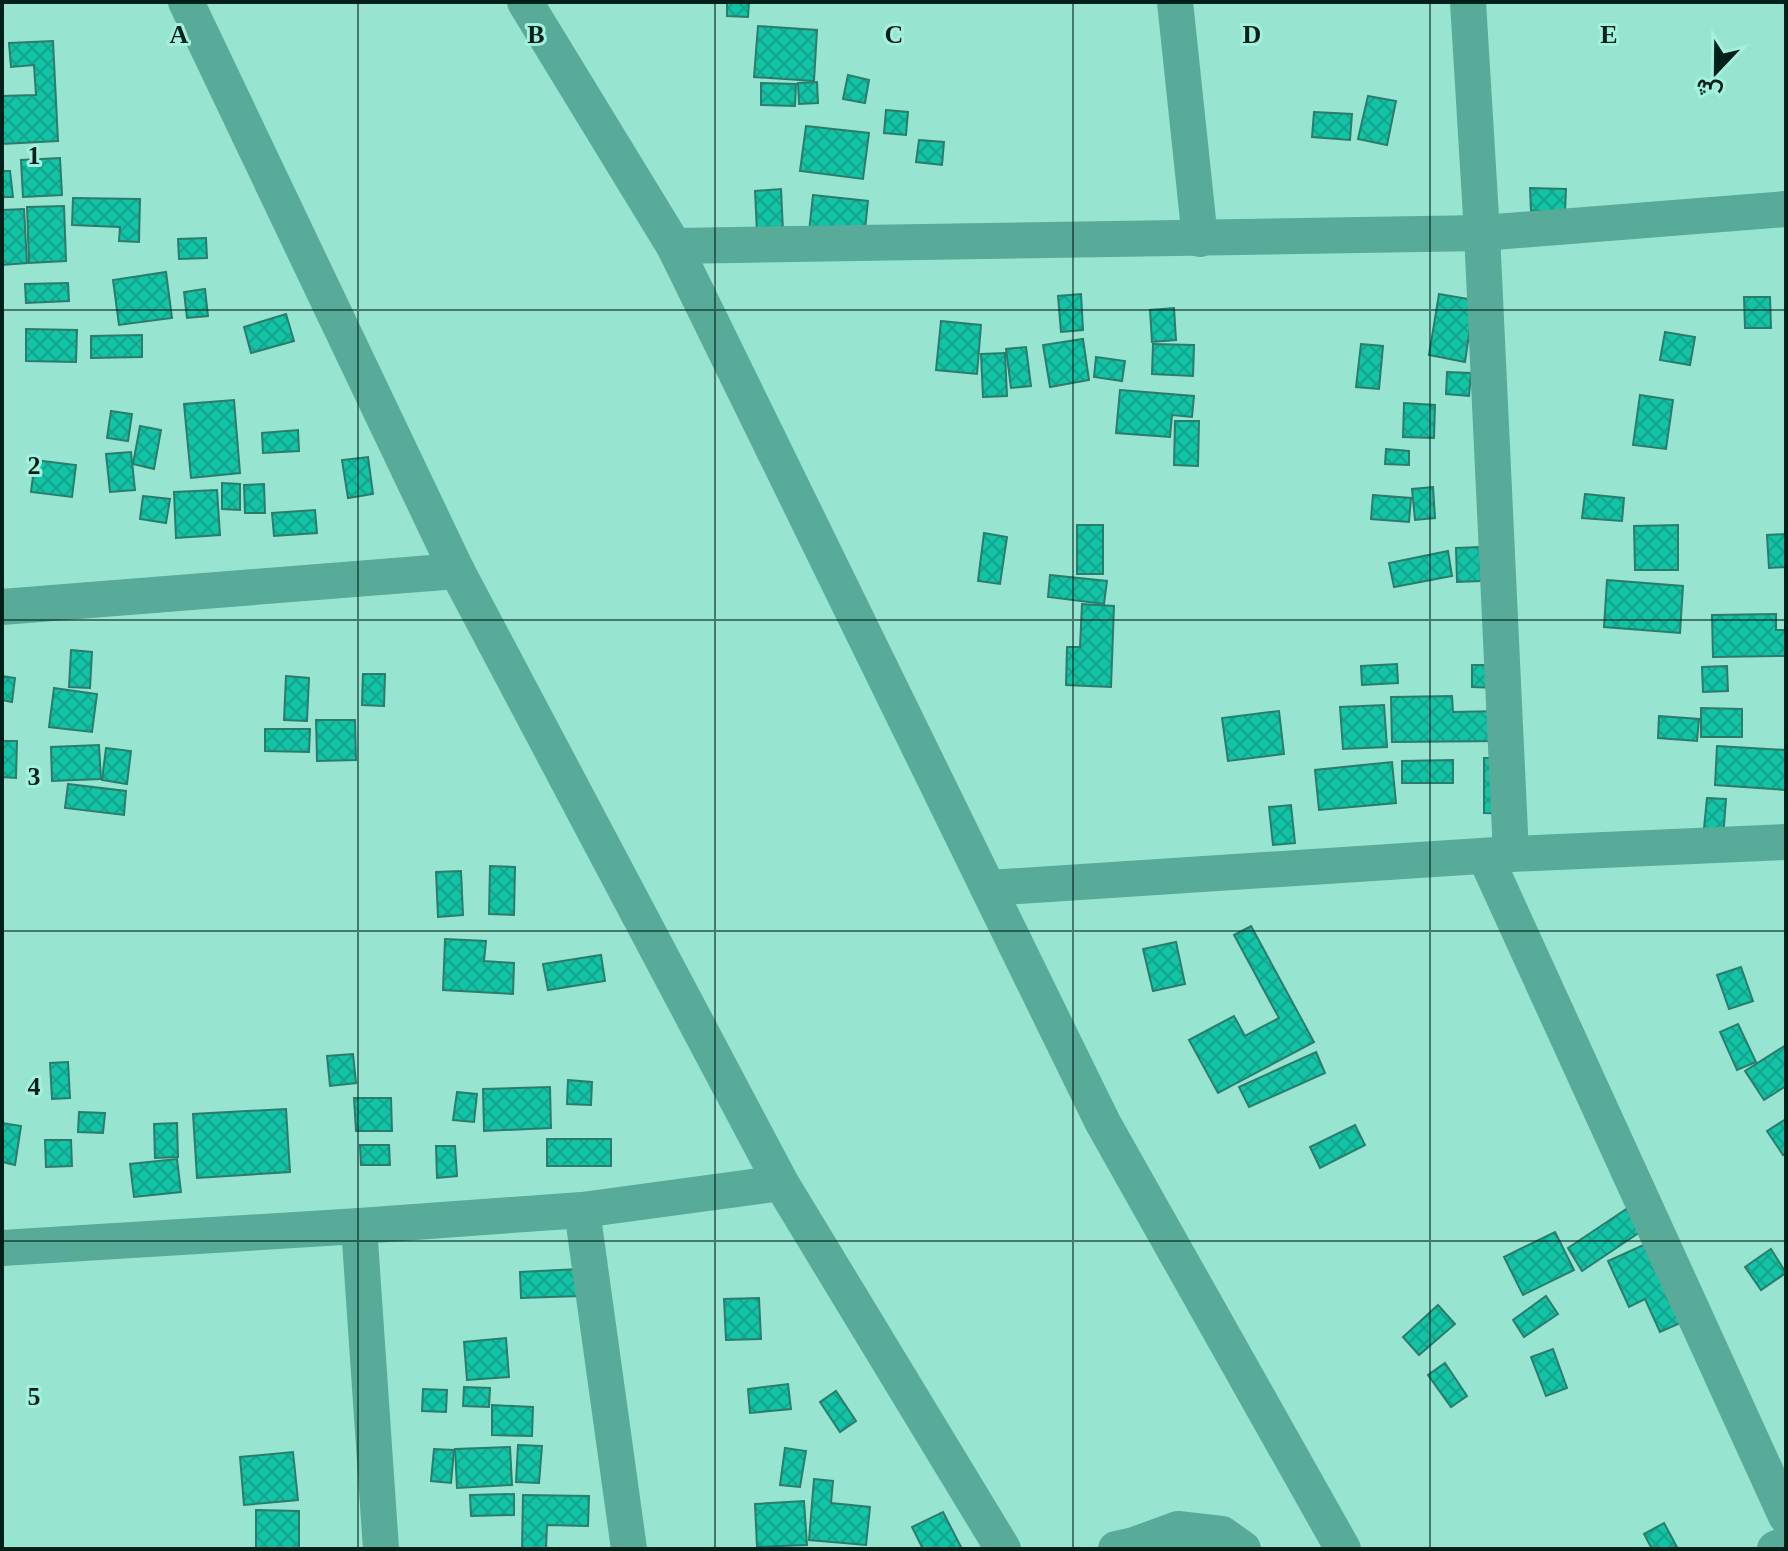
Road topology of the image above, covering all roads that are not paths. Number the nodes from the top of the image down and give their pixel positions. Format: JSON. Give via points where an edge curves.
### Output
{"nodes":[{"id":1,"x":186,"y":2,"type":"edge"},
{"id":2,"x":525,"y":2,"type":"edge"},
{"id":3,"x":1175,"y":2,"type":"edge"},
{"id":4,"x":1468,"y":2,"type":"edge"},
{"id":5,"x":1786,"y":209,"type":"edge"},
{"id":6,"x":1482,"y":233,"type":"junction"},
{"id":7,"x":1200,"y":239,"type":"junction"},
{"id":8,"x":674,"y":246,"type":"junction"},
{"id":9,"x":457,"y":571,"type":"junction"},
{"id":10,"x":2,"y":607,"type":"edge"},
{"id":11,"x":1781,"y":852,"type":"edge"},
{"id":12,"x":1498,"y":855,"type":"junction"},
{"id":13,"x":988,"y":888,"type":"junction"},
{"id":14,"x":781,"y":1183,"type":"junction"},
{"id":15,"x":582,"y":1210,"type":"junction"},
{"id":16,"x":359,"y":1226,"type":"junction"},
{"id":17,"x":2,"y":1248,"type":"edge"},
{"id":18,"x":1786,"y":1516,"type":"edge"},
{"id":19,"x":1786,"y":1544,"type":"edge"},
{"id":20,"x":381,"y":1549,"type":"edge"},
{"id":21,"x":629,"y":1549,"type":"edge"},
{"id":22,"x":1003,"y":1549,"type":"edge"},
{"id":23,"x":1116,"y":1549,"type":"edge"},
{"id":24,"x":1243,"y":1549,"type":"edge"},
{"id":25,"x":1343,"y":1549,"type":"edge"},
{"id":26,"x":1775,"y":1549,"type":"edge"}],
"edges":[{"from":1,"to":9,"type":"street"},
{"from":2,"to":8,"type":"street"},
{"from":3,"to":7,"type":"street"},
{"from":4,"to":6,"type":"street"},
{"from":5,"to":6,"type":"street"},
{"from":6,"to":7,"type":"street"},
{"from":6,"to":12,"type":"street"},
{"from":7,"to":8,"type":"street"},
{"from":8,"to":13,"type":"street"},
{"from":9,"to":10,"type":"street"},
{"from":9,"to":14,"type":"street"},
{"from":11,"to":12,"type":"street"},
{"from":12,"to":13,"type":"street"},
{"from":12,"to":18,"type":"street"},
{"from":13,"to":25,"type":"street","via":[[1103,1123]]},
{"from":14,"to":15,"type":"street"},
{"from":14,"to":22,"type":"street"},
{"from":15,"to":16,"type":"street"},
{"from":15,"to":21,"type":"street"},
{"from":16,"to":17,"type":"street"},
{"from":16,"to":20,"type":"street"},
{"from":19,"to":26,"type":"street"},
{"from":23,"to":24,"type":"street","via":[[1178,1529],[1222,1534]]}]}
